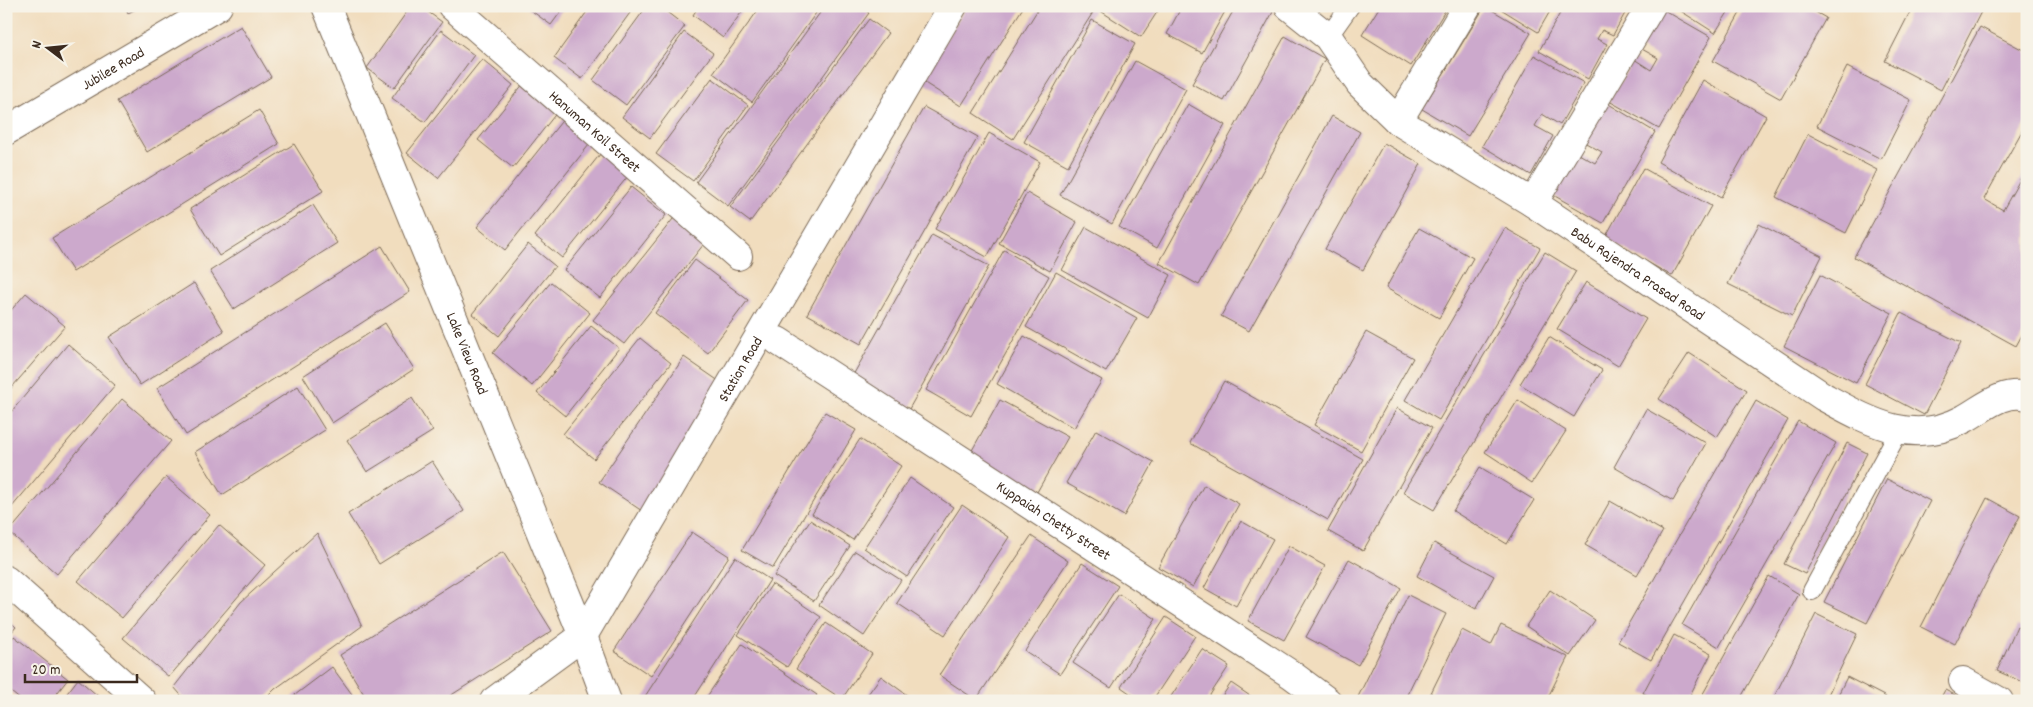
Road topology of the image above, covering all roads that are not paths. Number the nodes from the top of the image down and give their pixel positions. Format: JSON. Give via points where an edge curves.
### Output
{"nodes":[{"id":1,"x":218,"y":6,"type":"edge"},
{"id":2,"x":326,"y":6,"type":"edge"},
{"id":3,"x":452,"y":6,"type":"edge"},
{"id":4,"x":953,"y":6,"type":"edge"},
{"id":5,"x":1289,"y":6,"type":"edge"},
{"id":6,"x":1350,"y":6,"type":"edge"},
{"id":7,"x":1467,"y":6,"type":"edge"},
{"id":8,"x":1651,"y":6,"type":"edge"},
{"id":9,"x":1328,"y":37,"type":"junction"},
{"id":10,"x":1398,"y":122,"type":"junction"},
{"id":11,"x":6,"y":131,"type":"edge"},
{"id":12,"x":1533,"y":203,"type":"junction"},
{"id":13,"x":738,"y":256,"type":"dead end"},
{"id":14,"x":778,"y":341,"type":"dead end"},
{"id":15,"x":2027,"y":396,"type":"edge"},
{"id":16,"x":1899,"y":431,"type":"junction"},
{"id":17,"x":6,"y":580,"type":"edge"},
{"id":18,"x":1812,"y":590,"type":"dead end"},
{"id":19,"x":583,"y":636,"type":"junction"},
{"id":20,"x":1963,"y":681,"type":"dead end"},
{"id":21,"x":142,"y":701,"type":"edge"},
{"id":22,"x":494,"y":701,"type":"edge"},
{"id":23,"x":607,"y":701,"type":"edge"},
{"id":24,"x":1327,"y":701,"type":"edge"},
{"id":25,"x":1999,"y":701,"type":"edge"}],
"edges":[{"from":1,"to":11,"type":"street","name":"Jubilee Road"},
{"from":2,"to":19,"type":"street","name":"Lake View Road"},
{"from":3,"to":13,"type":"street","name":"Hanuman Koil Street"},
{"from":4,"to":19,"type":"street","name":"Station Road"},
{"from":5,"to":9,"type":"street","name":"Babu Rajendra Prasad Road"},
{"from":6,"to":9,"type":"lane"},
{"from":7,"to":10,"type":"street"},
{"from":8,"to":12,"type":"street"},
{"from":9,"to":10,"type":"street","name":"Babu Rajendra Prasad Road","via":[[1360,84]]},
{"from":10,"to":12,"type":"street","name":"Babu Rajendra Prasad Road"},
{"from":12,"to":16,"type":"street","name":"Babu Rajendra Prasad Road","via":[[1824,397],[1868,421]]},
{"from":14,"to":24,"type":"street","name":"Kuppaiah Chetty Street","via":[[1292,675]]},
{"from":15,"to":16,"type":"street","name":"Babu Rajendra Prasad Road","via":[[2017,394],[1991,401],[1963,419],[1934,431]]},
{"from":16,"to":18,"type":"lane"},
{"from":17,"to":21,"type":"street"},
{"from":19,"to":22,"type":"street","name":"Station Road"},
{"from":19,"to":23,"type":"street","name":"Lake View Road"},
{"from":20,"to":25,"type":"street"}]}
